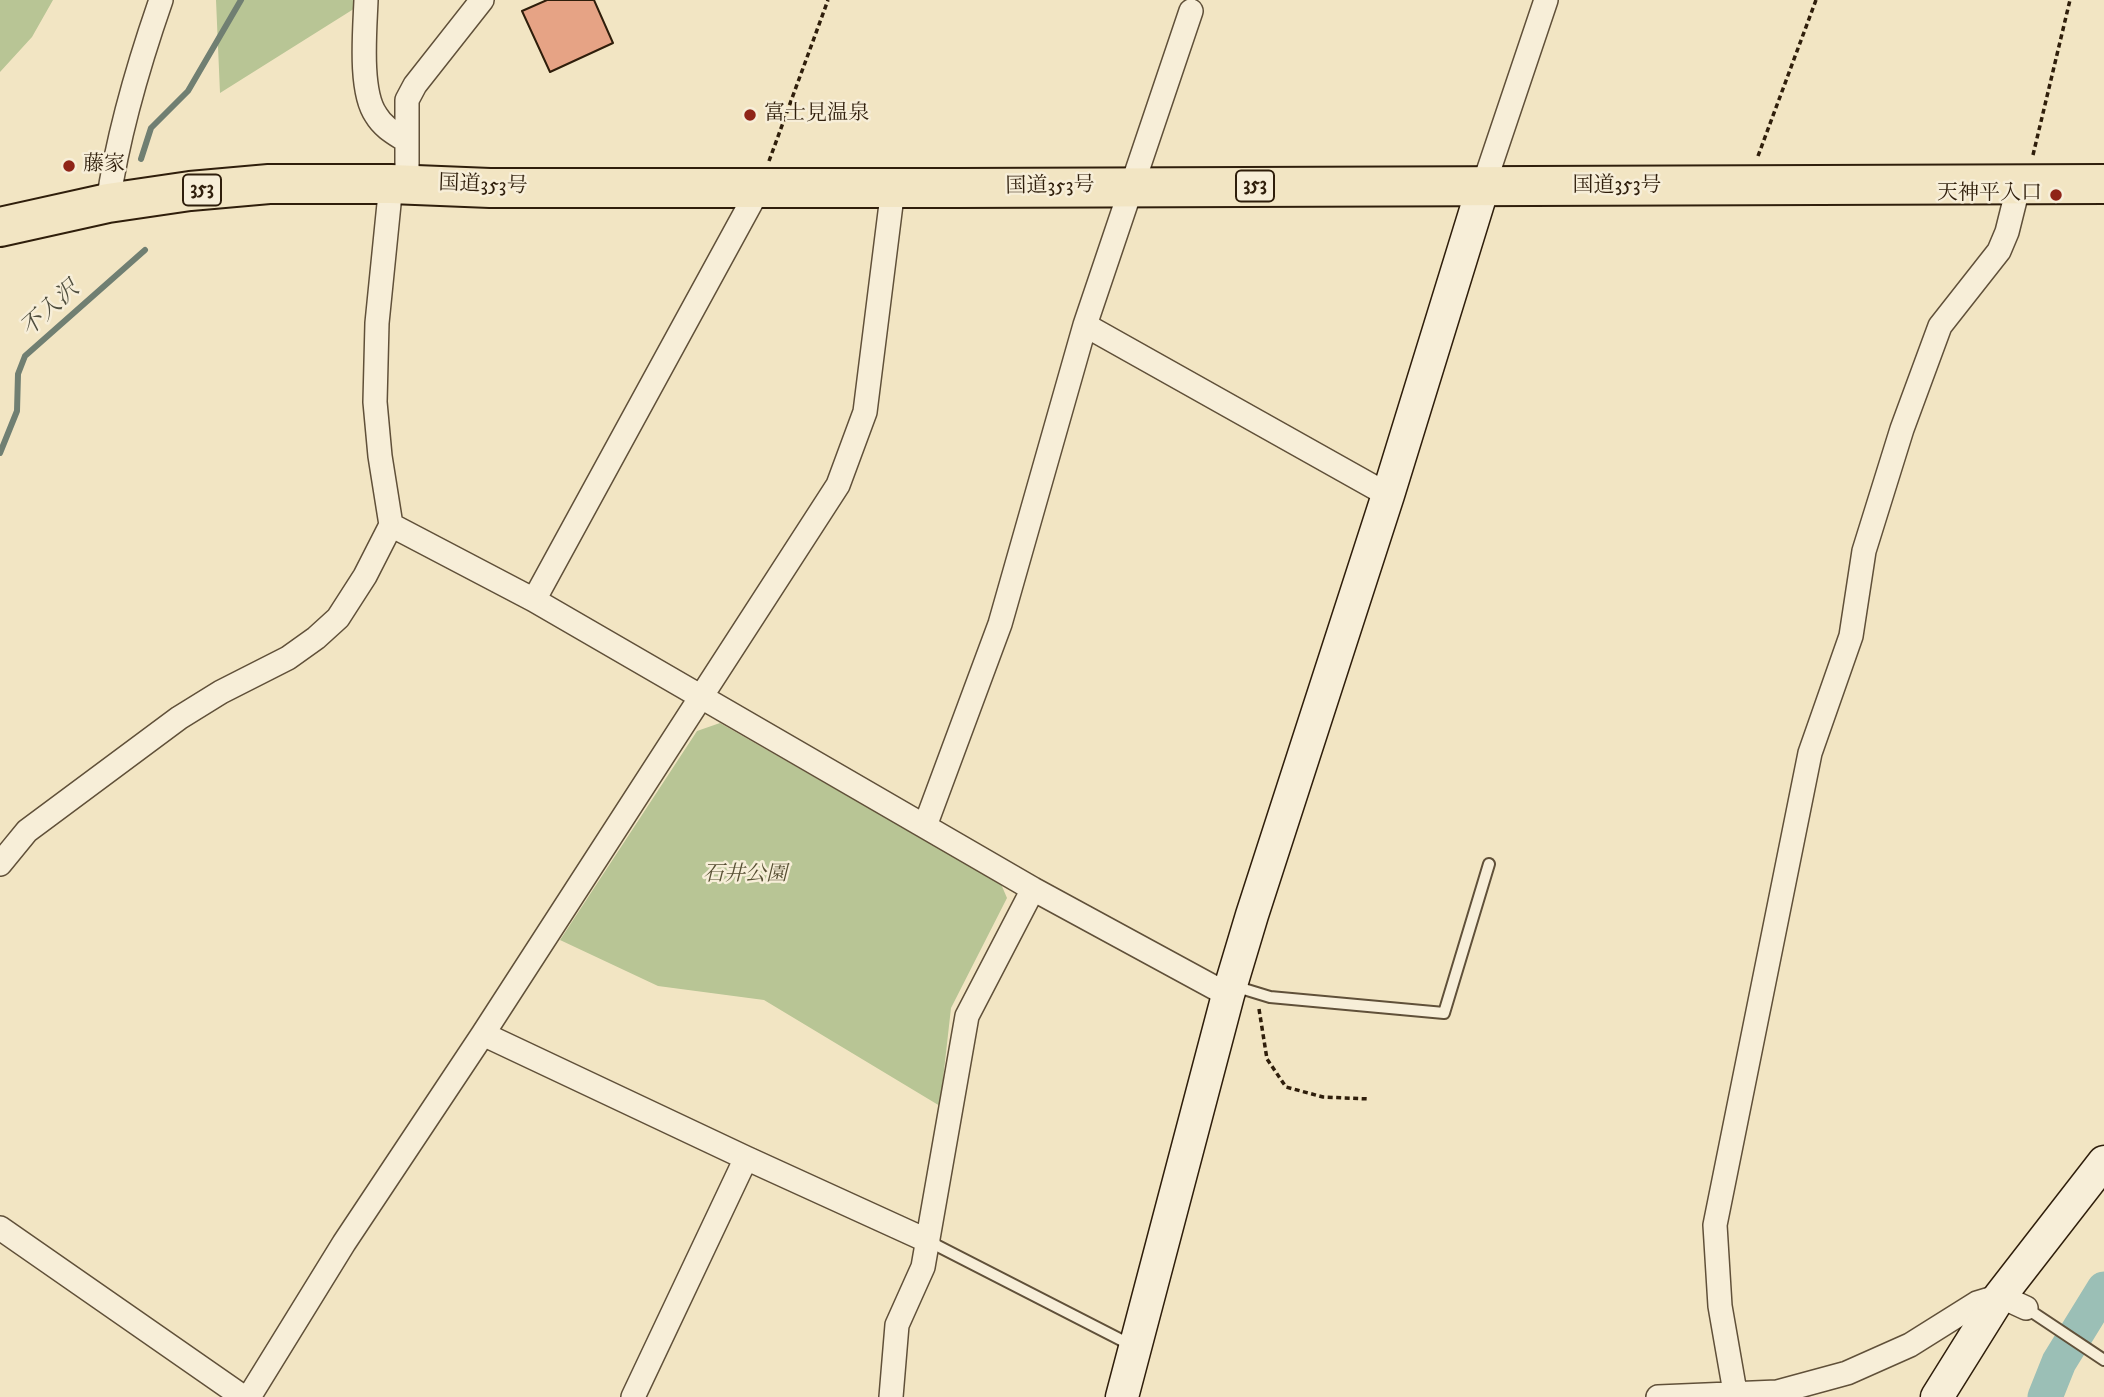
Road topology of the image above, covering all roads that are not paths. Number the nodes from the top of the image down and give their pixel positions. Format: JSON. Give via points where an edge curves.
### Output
{"nodes":[{"id":1,"x":161,"y":0,"type":"edge"},
{"id":2,"x":366,"y":0,"type":"edge"},
{"id":3,"x":482,"y":0,"type":"edge"},
{"id":4,"x":1546,"y":0,"type":"edge"},
{"id":5,"x":1191,"y":11,"type":"dead end"},
{"id":6,"x":405,"y":140,"type":"junction"},
{"id":7,"x":399,"y":184,"type":"junction"},
{"id":8,"x":2022,"y":184,"type":"junction"},
{"id":9,"x":2104,"y":184,"type":"edge"},
{"id":10,"x":1130,"y":187,"type":"junction"},
{"id":11,"x":1483,"y":187,"type":"junction"},
{"id":12,"x":762,"y":188,"type":"junction"},
{"id":13,"x":892,"y":188,"type":"junction"},
{"id":14,"x":108,"y":203,"type":"junction"},
{"id":15,"x":0,"y":227,"type":"edge"},
{"id":16,"x":1085,"y":325,"type":"junction"},
{"id":17,"x":1388,"y":495,"type":"junction"},
{"id":18,"x":391,"y":525,"type":"junction"},
{"id":19,"x":534,"y":600,"type":"junction"},
{"id":20,"x":701,"y":698,"type":"junction"},
{"id":21,"x":925,"y":826,"type":"junction"},
{"id":22,"x":0,"y":864,"type":"edge"},
{"id":23,"x":1489,"y":864,"type":"dead end"},
{"id":24,"x":1034,"y":889,"type":"junction"},
{"id":25,"x":1239,"y":991,"type":"junction"},
{"id":26,"x":483,"y":1034,"type":"junction"},
{"id":27,"x":746,"y":1158,"type":"junction"},
{"id":28,"x":2104,"y":1162,"type":"edge"},
{"id":29,"x":2,"y":1235,"type":"edge"},
{"id":30,"x":928,"y":1241,"type":"junction"},
{"id":31,"x":2013,"y":1302,"type":"junction"},
{"id":32,"x":1135,"y":1347,"type":"junction"},
{"id":33,"x":2104,"y":1360,"type":"edge"},
{"id":34,"x":1734,"y":1395,"type":"edge"},
{"id":35,"x":243,"y":1397,"type":"edge"},
{"id":36,"x":249,"y":1397,"type":"edge"},
{"id":37,"x":633,"y":1397,"type":"edge"},
{"id":38,"x":891,"y":1397,"type":"edge"},
{"id":39,"x":1122,"y":1397,"type":"edge"},
{"id":40,"x":1658,"y":1397,"type":"edge"},
{"id":41,"x":1937,"y":1397,"type":"edge"}],
"edges":[{"from":1,"to":14,"type":"street","via":[[125,117]]},
{"from":2,"to":6,"type":"street","via":[[368,94],[374,114]]},
{"from":3,"to":6,"type":"street","via":[[415,85],[407,100]]},
{"from":4,"to":11,"type":"street"},
{"from":5,"to":10,"type":"street"},
{"from":6,"to":7,"type":"street"},
{"from":7,"to":12,"type":"highway","name":"国道353号","number":"353"},
{"from":7,"to":14,"type":"highway","name":"国道353号","number":"353","via":[[269,184]]},
{"from":7,"to":18,"type":"street","via":[[377,323],[375,402]]},
{"from":8,"to":9,"type":"highway","name":"国道353号","number":"353"},
{"from":8,"to":11,"type":"highway","name":"国道353号","number":"353"},
{"from":8,"to":34,"type":"street","via":[[1999,251],[1940,326],[1864,551],[1851,636],[1810,753],[1715,1225],[1720,1306]]},
{"from":10,"to":11,"type":"highway","name":"国道353号","number":"353"},
{"from":10,"to":13,"type":"highway","name":"国道353号","number":"353"},
{"from":10,"to":16,"type":"street"},
{"from":11,"to":17,"type":"street"},
{"from":12,"to":13,"type":"highway","name":"国道353号","number":"353"},
{"from":12,"to":19,"type":"street"},
{"from":13,"to":20,"type":"street","via":[[865,412],[847,461],[838,485]]},
{"from":14,"to":15,"type":"highway","name":"国道353号","number":"353"},
{"from":16,"to":17,"type":"street"},
{"from":16,"to":21,"type":"street","via":[[1000,624]]},
{"from":17,"to":25,"type":"street"},
{"from":18,"to":19,"type":"street"},
{"from":18,"to":22,"type":"street","via":[[351,599],[316,638],[179,718],[27,831]]},
{"from":19,"to":20,"type":"street"},
{"from":20,"to":21,"type":"street"},
{"from":20,"to":26,"type":"street"},
{"from":21,"to":24,"type":"street"},
{"from":23,"to":25,"type":"lane","via":[[1444,1013],[1270,998]]},
{"from":24,"to":25,"type":"street"},
{"from":24,"to":30,"type":"street","via":[[967,1016]]},
{"from":25,"to":32,"type":"street"},
{"from":26,"to":27,"type":"street"},
{"from":26,"to":36,"type":"street","via":[[344,1243]]},
{"from":27,"to":30,"type":"street"},
{"from":27,"to":37,"type":"street"},
{"from":28,"to":31,"type":"street"},
{"from":29,"to":35,"type":"street"},
{"from":30,"to":32,"type":"lane"},
{"from":30,"to":38,"type":"street","via":[[923,1267],[897,1325]]},
{"from":31,"to":33,"type":"lane"},
{"from":31,"to":34,"type":"street","via":[[1977,1303],[1910,1345],[1847,1373],[1777,1392]]},
{"from":31,"to":41,"type":"street"},
{"from":32,"to":39,"type":"street"},
{"from":34,"to":40,"type":"street"}]}
